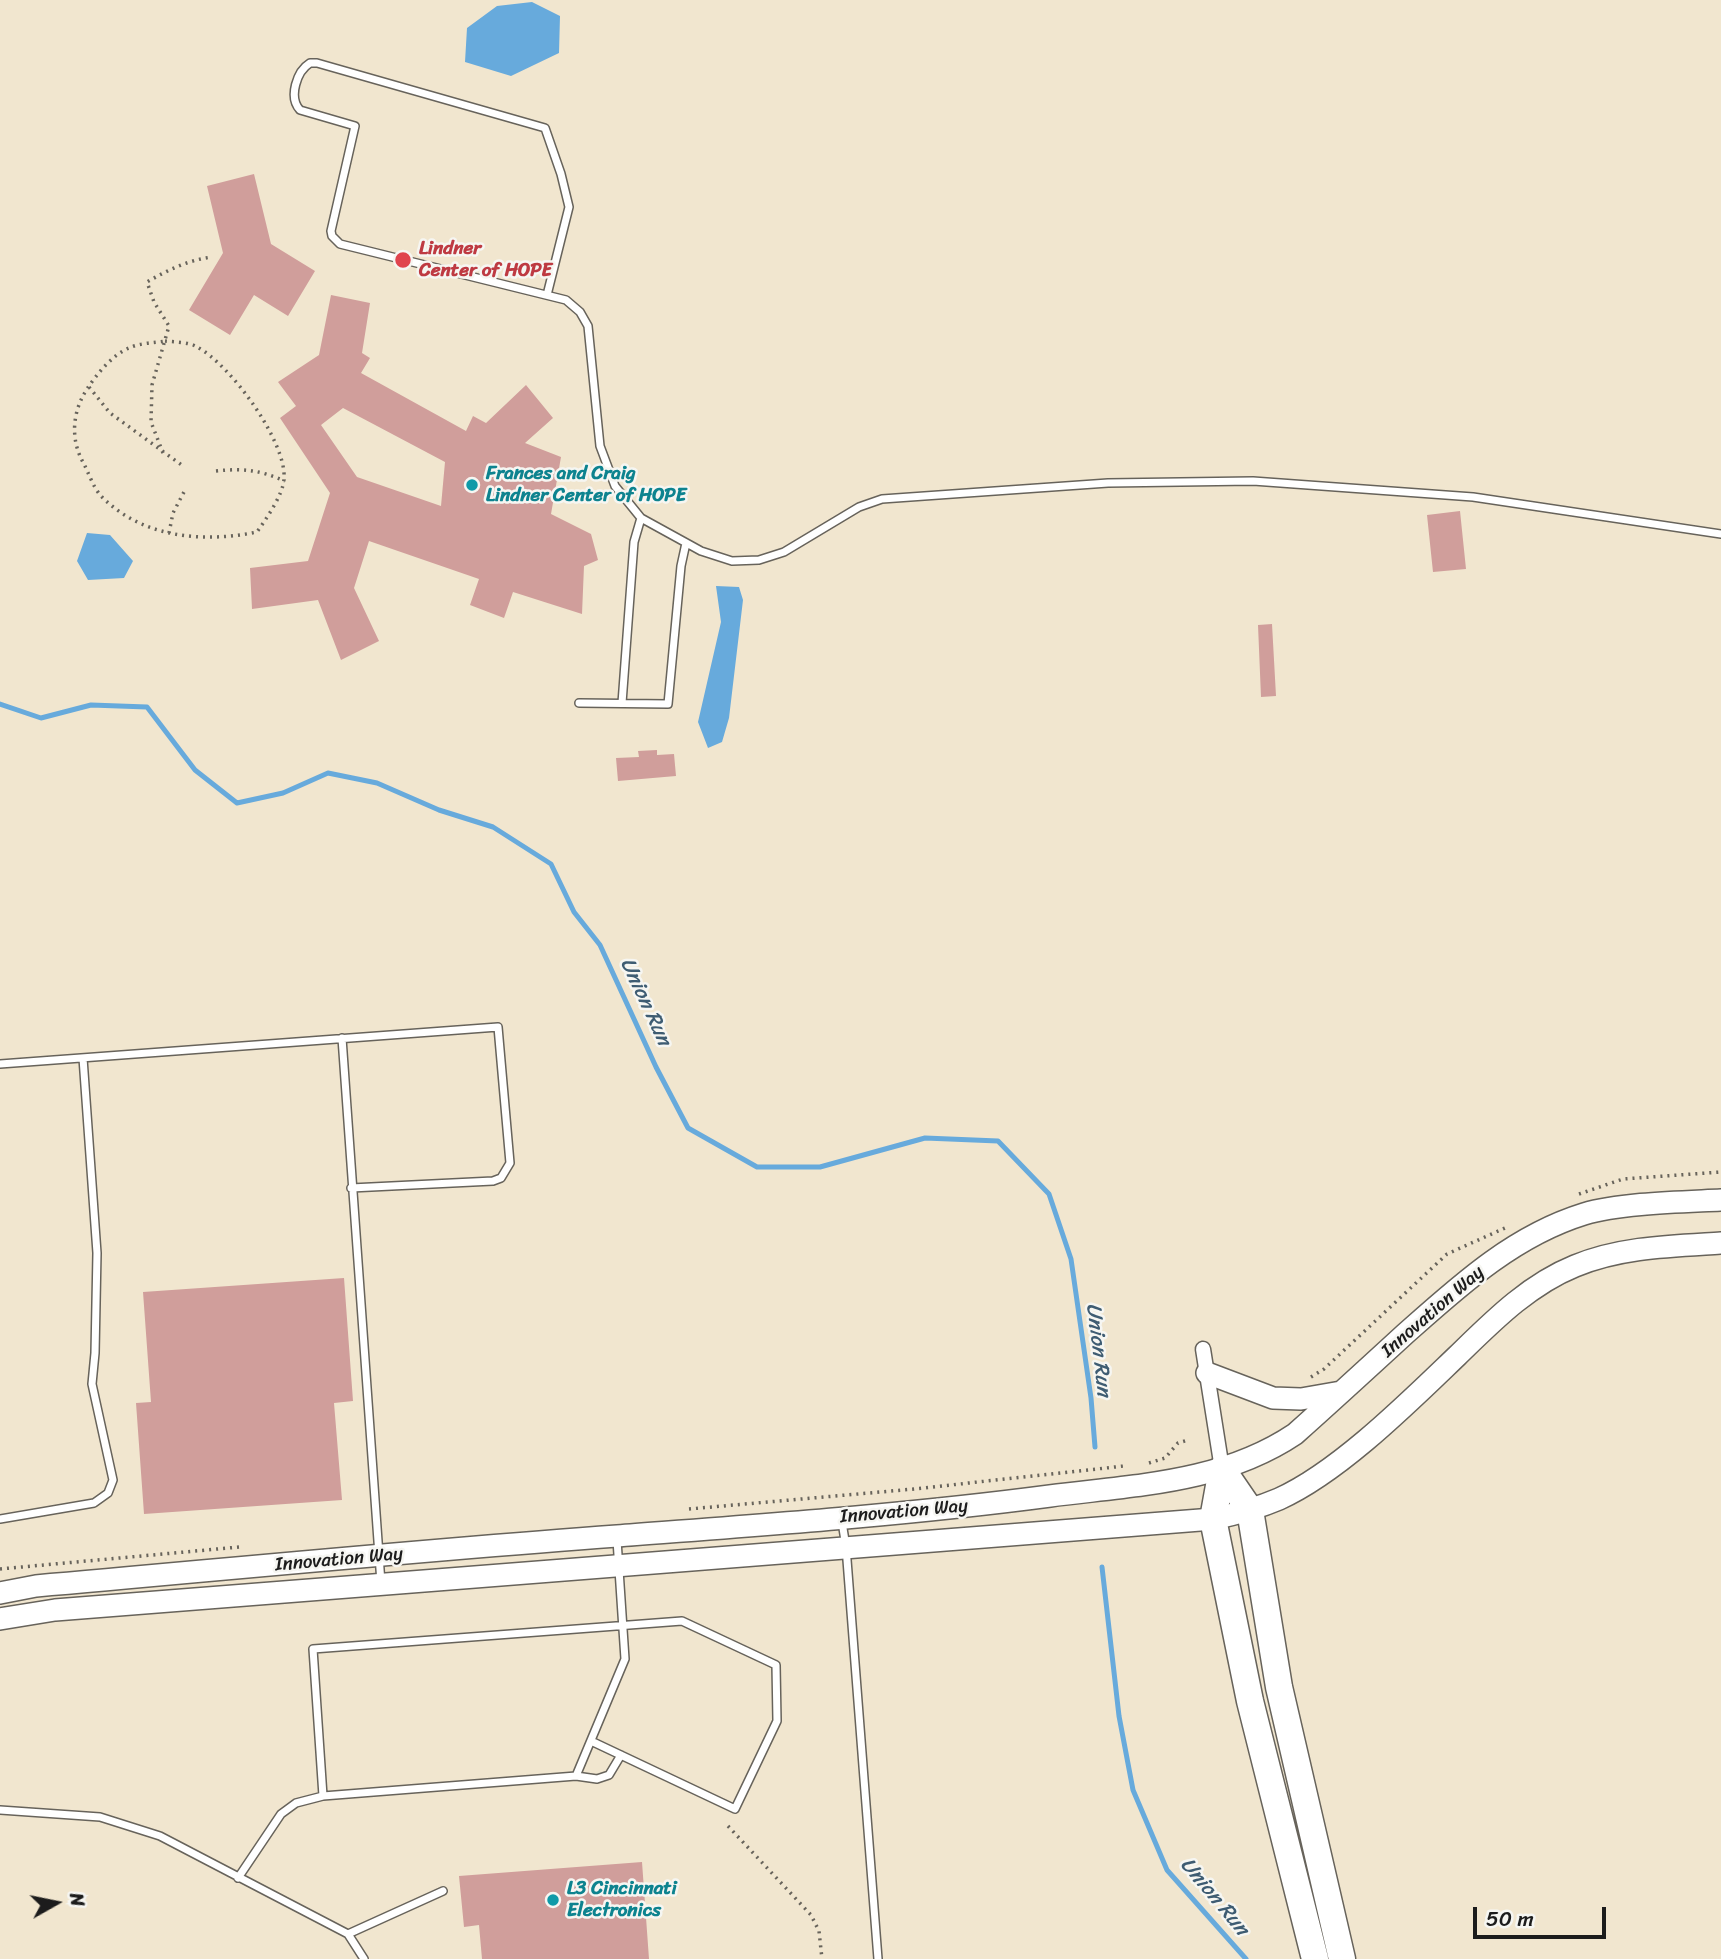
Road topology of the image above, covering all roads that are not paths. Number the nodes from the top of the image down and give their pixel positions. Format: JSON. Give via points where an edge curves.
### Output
{"nodes":[{"id":1,"x":547,"y":295,"type":"junction"},
{"id":2,"x":641,"y":518,"type":"junction"},
{"id":3,"x":1721,"y":534,"type":"edge"},
{"id":4,"x":687,"y":543,"type":"junction"},
{"id":5,"x":579,"y":703,"type":"dead end"},
{"id":6,"x":622,"y":703,"type":"junction"},
{"id":7,"x":342,"y":1038,"type":"junction"},
{"id":8,"x":83,"y":1058,"type":"junction"},
{"id":9,"x":0,"y":1064,"type":"edge"},
{"id":10,"x":351,"y":1188,"type":"junction"},
{"id":11,"x":1721,"y":1200,"type":"edge"},
{"id":12,"x":1721,"y":1243,"type":"edge"},
{"id":13,"x":1203,"y":1349,"type":"dead end"},
{"id":14,"x":1207,"y":1373,"type":"junction"},
{"id":15,"x":1341,"y":1392,"type":"junction"},
{"id":16,"x":1222,"y":1469,"type":"junction"},
{"id":17,"x":1250,"y":1510,"type":"junction"},
{"id":18,"x":841,"y":1518,"type":"junction"},
{"id":19,"x":0,"y":1519,"type":"edge"},
{"id":20,"x":1213,"y":1519,"type":"junction"},
{"id":21,"x":617,"y":1536,"type":"junction"},
{"id":22,"x":846,"y":1548,"type":"junction"},
{"id":23,"x":379,"y":1556,"type":"junction"},
{"id":24,"x":619,"y":1566,"type":"junction"},
{"id":25,"x":381,"y":1584,"type":"junction"},
{"id":26,"x":0,"y":1593,"type":"edge"},
{"id":27,"x":0,"y":1619,"type":"edge"},
{"id":28,"x":623,"y":1625,"type":"junction"},
{"id":29,"x":591,"y":1741,"type":"junction"},
{"id":30,"x":621,"y":1755,"type":"junction"},
{"id":31,"x":576,"y":1776,"type":"junction"},
{"id":32,"x":323,"y":1796,"type":"junction"},
{"id":33,"x":0,"y":1810,"type":"edge"},
{"id":34,"x":238,"y":1878,"type":"junction"},
{"id":35,"x":443,"y":1891,"type":"dead end"},
{"id":36,"x":348,"y":1934,"type":"junction"},
{"id":37,"x":364,"y":1959,"type":"edge"},
{"id":38,"x":878,"y":1959,"type":"edge"},
{"id":39,"x":1315,"y":1959,"type":"edge"},
{"id":40,"x":1342,"y":1959,"type":"edge"}],
"edges":[{"from":1,"to":1,"type":"lane","via":[[569,207],[544,128],[317,63],[310,62],[300,71],[295,105],[355,127],[331,231],[335,240]]},
{"from":1,"to":2,"type":"lane","via":[[566,300],[588,326],[600,446],[615,486]]},
{"from":2,"to":4,"type":"lane"},
{"from":2,"to":6,"type":"lane","via":[[634,542]]},
{"from":3,"to":4,"type":"lane","via":[[1447,494],[1186,480],[882,499],[859,507],[784,552],[760,560],[732,561]]},
{"from":4,"to":6,"type":"lane","via":[[668,704]]},
{"from":5,"to":6,"type":"lane"},
{"from":7,"to":8,"type":"lane"},
{"from":7,"to":10,"type":"lane"},
{"from":7,"to":10,"type":"lane","via":[[498,1027],[510,1163],[501,1178],[493,1181]]},
{"from":8,"to":9,"type":"lane"},
{"from":8,"to":19,"type":"lane","via":[[97,1253],[92,1384],[113,1479],[108,1493],[94,1503]]},
{"from":10,"to":23,"type":"lane"},
{"from":11,"to":15,"type":"main road","name":"Innovation Way","via":[[1602,1210],[1526,1238],[1464,1281]]},
{"from":12,"to":17,"type":"main road","name":"Innovation Way","via":[[1600,1257],[1543,1282],[1336,1463],[1281,1498]]},
{"from":13,"to":14,"type":"street"},
{"from":14,"to":15,"type":"main road","via":[[1273,1398]]},
{"from":14,"to":16,"type":"street"},
{"from":15,"to":16,"type":"main road","name":"Innovation Way","via":[[1274,1448]]},
{"from":16,"to":17,"type":"highway"},
{"from":16,"to":18,"type":"main road","name":"Innovation Way","via":[[1192,1478],[984,1505]]},
{"from":16,"to":20,"type":"highway"},
{"from":17,"to":20,"type":"main road","name":"Innovation Way"},
{"from":17,"to":40,"type":"highway","via":[[1279,1687]]},
{"from":18,"to":21,"type":"main road","name":"Innovation Way"},
{"from":18,"to":22,"type":"lane"},
{"from":20,"to":22,"type":"main road","name":"Innovation Way"},
{"from":20,"to":39,"type":"highway","via":[[1250,1701]]},
{"from":21,"to":23,"type":"main road","name":"Innovation Way"},
{"from":21,"to":24,"type":"lane"},
{"from":22,"to":24,"type":"main road","name":"Innovation Way"},
{"from":22,"to":38,"type":"lane"},
{"from":23,"to":25,"type":"lane"},
{"from":23,"to":26,"type":"main road","name":"Innovation Way"},
{"from":24,"to":25,"type":"main road","name":"Innovation Way"},
{"from":24,"to":28,"type":"lane"},
{"from":25,"to":27,"type":"main road","name":"Innovation Way","via":[[55,1610]]},
{"from":28,"to":29,"type":"lane","via":[[625,1659]]},
{"from":28,"to":30,"type":"lane","via":[[682,1620],[776,1665],[777,1721],[735,1809]]},
{"from":28,"to":32,"type":"lane","via":[[313,1649]]},
{"from":29,"to":30,"type":"lane"},
{"from":29,"to":31,"type":"lane"},
{"from":30,"to":31,"type":"lane","via":[[609,1775],[597,1779]]},
{"from":31,"to":32,"type":"lane"},
{"from":32,"to":34,"type":"lane","via":[[296,1803],[281,1814]]},
{"from":33,"to":34,"type":"lane","via":[[100,1817],[129,1825],[160,1836]]},
{"from":34,"to":36,"type":"lane"},
{"from":35,"to":36,"type":"lane"},
{"from":36,"to":37,"type":"lane"}]}
